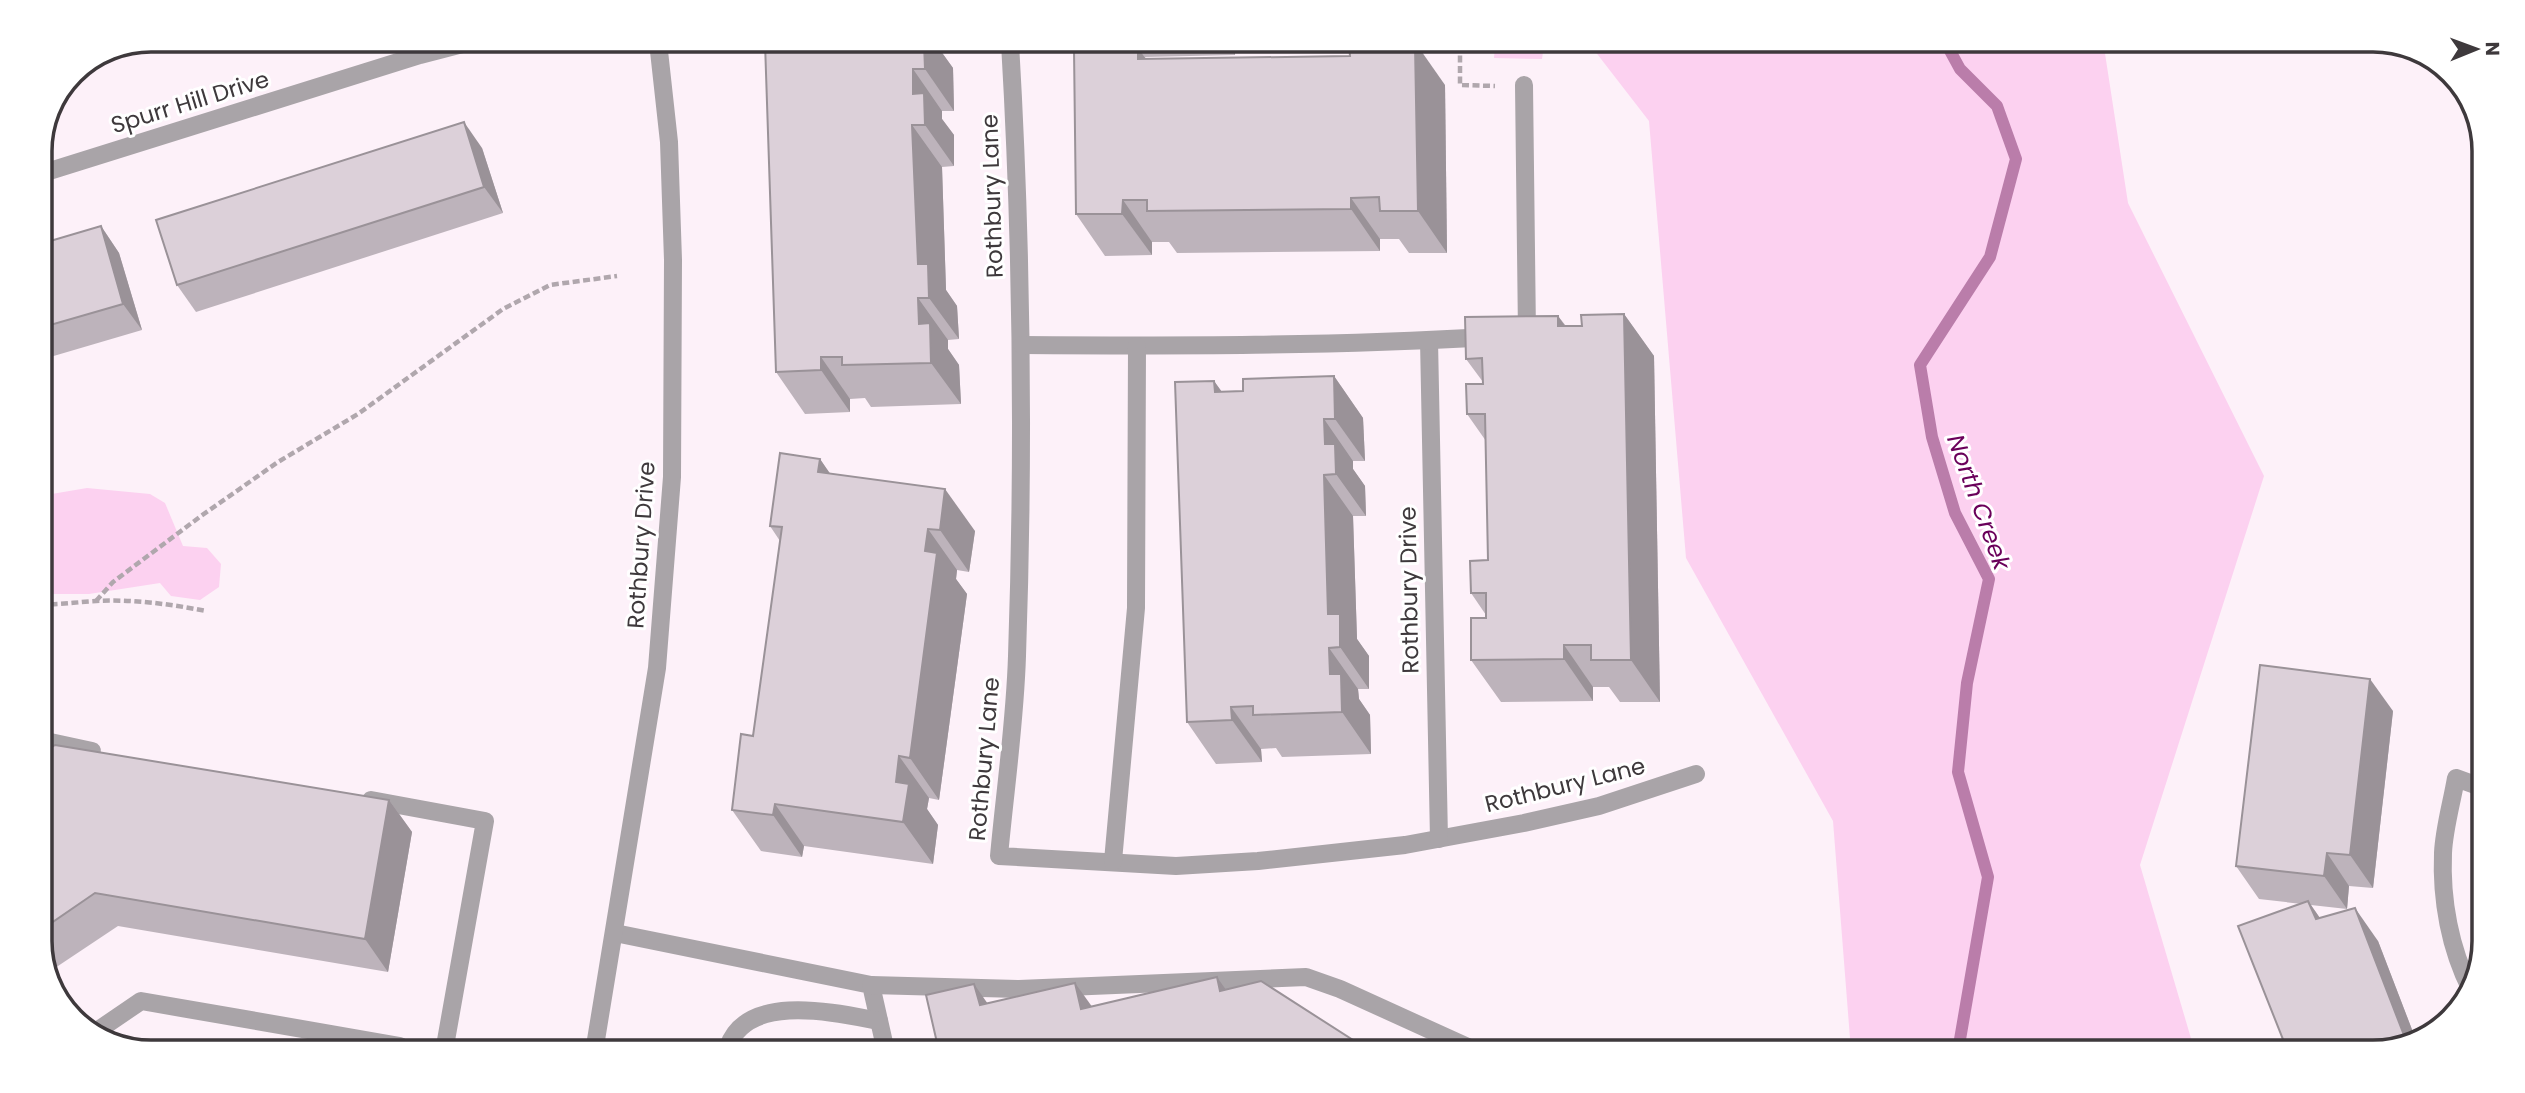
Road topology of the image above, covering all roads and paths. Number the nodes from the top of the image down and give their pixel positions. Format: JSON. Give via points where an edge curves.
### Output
{"nodes":[{"id":1,"x":406,"y":52,"type":"edge"},
{"id":2,"x":659,"y":52,"type":"edge"},
{"id":3,"x":1010,"y":52,"type":"edge"},
{"id":4,"x":1460,"y":52,"type":"edge"},
{"id":5,"x":1524,"y":85,"type":"joint"},
{"id":6,"x":53,"y":170,"type":"edge"},
{"id":7,"x":617,"y":276,"type":"dead end"},
{"id":8,"x":1429,"y":340,"type":"junction"},
{"id":9,"x":1022,"y":345,"type":"junction"},
{"id":10,"x":1137,"y":346,"type":"junction"},
{"id":11,"x":96,"y":601,"type":"junction"},
{"id":12,"x":53,"y":605,"type":"edge"},
{"id":13,"x":206,"y":611,"type":"dead end"},
{"id":14,"x":53,"y":743,"type":"edge"},
{"id":15,"x":115,"y":755,"type":"edge"},
{"id":16,"x":1696,"y":774,"type":"dead end"},
{"id":17,"x":2472,"y":784,"type":"edge"},
{"id":18,"x":348,"y":796,"type":"edge"},
{"id":19,"x":1439,"y":839,"type":"junction"},
{"id":20,"x":1113,"y":861,"type":"junction"},
{"id":21,"x":615,"y":933,"type":"junction"},
{"id":22,"x":2465,"y":979,"type":"edge"},
{"id":23,"x":871,"y":985,"type":"junction"},
{"id":24,"x":879,"y":1021,"type":"junction"},
{"id":25,"x":102,"y":1027,"type":"edge"},
{"id":26,"x":371,"y":1040,"type":"edge"},
{"id":27,"x":446,"y":1040,"type":"edge"},
{"id":28,"x":596,"y":1040,"type":"edge"},
{"id":29,"x":732,"y":1040,"type":"edge"},
{"id":30,"x":883,"y":1040,"type":"edge"},
{"id":31,"x":1452,"y":1040,"type":"edge"}],
"edges":[{"from":1,"to":6,"type":"street","name":"Spurr Hill Drive"},
{"from":2,"to":21,"type":"street","name":"Rothbury Drive","via":[[673,247],[672,477],[657,668]]},
{"from":3,"to":9,"type":"street","name":"Rothbury Lane"},
{"from":4,"to":5,"type":"path","via":[[1460,85]]},
{"from":5,"to":8,"type":"street","via":[[1527,334]]},
{"from":7,"to":11,"type":"path","via":[[550,285],[503,309],[358,414],[201,516],[113,582]]},
{"from":8,"to":10,"type":"street"},
{"from":8,"to":19,"type":"street","name":"Rothbury Drive"},
{"from":9,"to":10,"type":"street"},
{"from":9,"to":20,"type":"street","name":"Rothbury Lane","via":[[1017,659],[999,856]]},
{"from":10,"to":20,"type":"street","via":[[1136,608]]},
{"from":11,"to":12,"type":"path"},
{"from":11,"to":13,"type":"path","via":[[168,604]]},
{"from":14,"to":15,"type":"street"},
{"from":16,"to":19,"type":"street","name":"Rothbury Lane","via":[[1600,806]]},
{"from":17,"to":22,"type":"street","via":[[2456,778],[2442,852],[2445,908]]},
{"from":18,"to":27,"type":"street","via":[[485,821]]},
{"from":19,"to":20,"type":"street","name":"Rothbury Lane","via":[[1258,861],[1176,866]]},
{"from":21,"to":23,"type":"street"},
{"from":21,"to":28,"type":"street","name":"Rothbury Drive"},
{"from":23,"to":24,"type":"street"},
{"from":23,"to":31,"type":"street","via":[[1019,989],[1306,977]]},
{"from":24,"to":29,"type":"street","via":[[821,1010],[785,1011],[739,1026]]},
{"from":24,"to":30,"type":"street"},
{"from":25,"to":26,"type":"street","via":[[141,1001]]}]}
